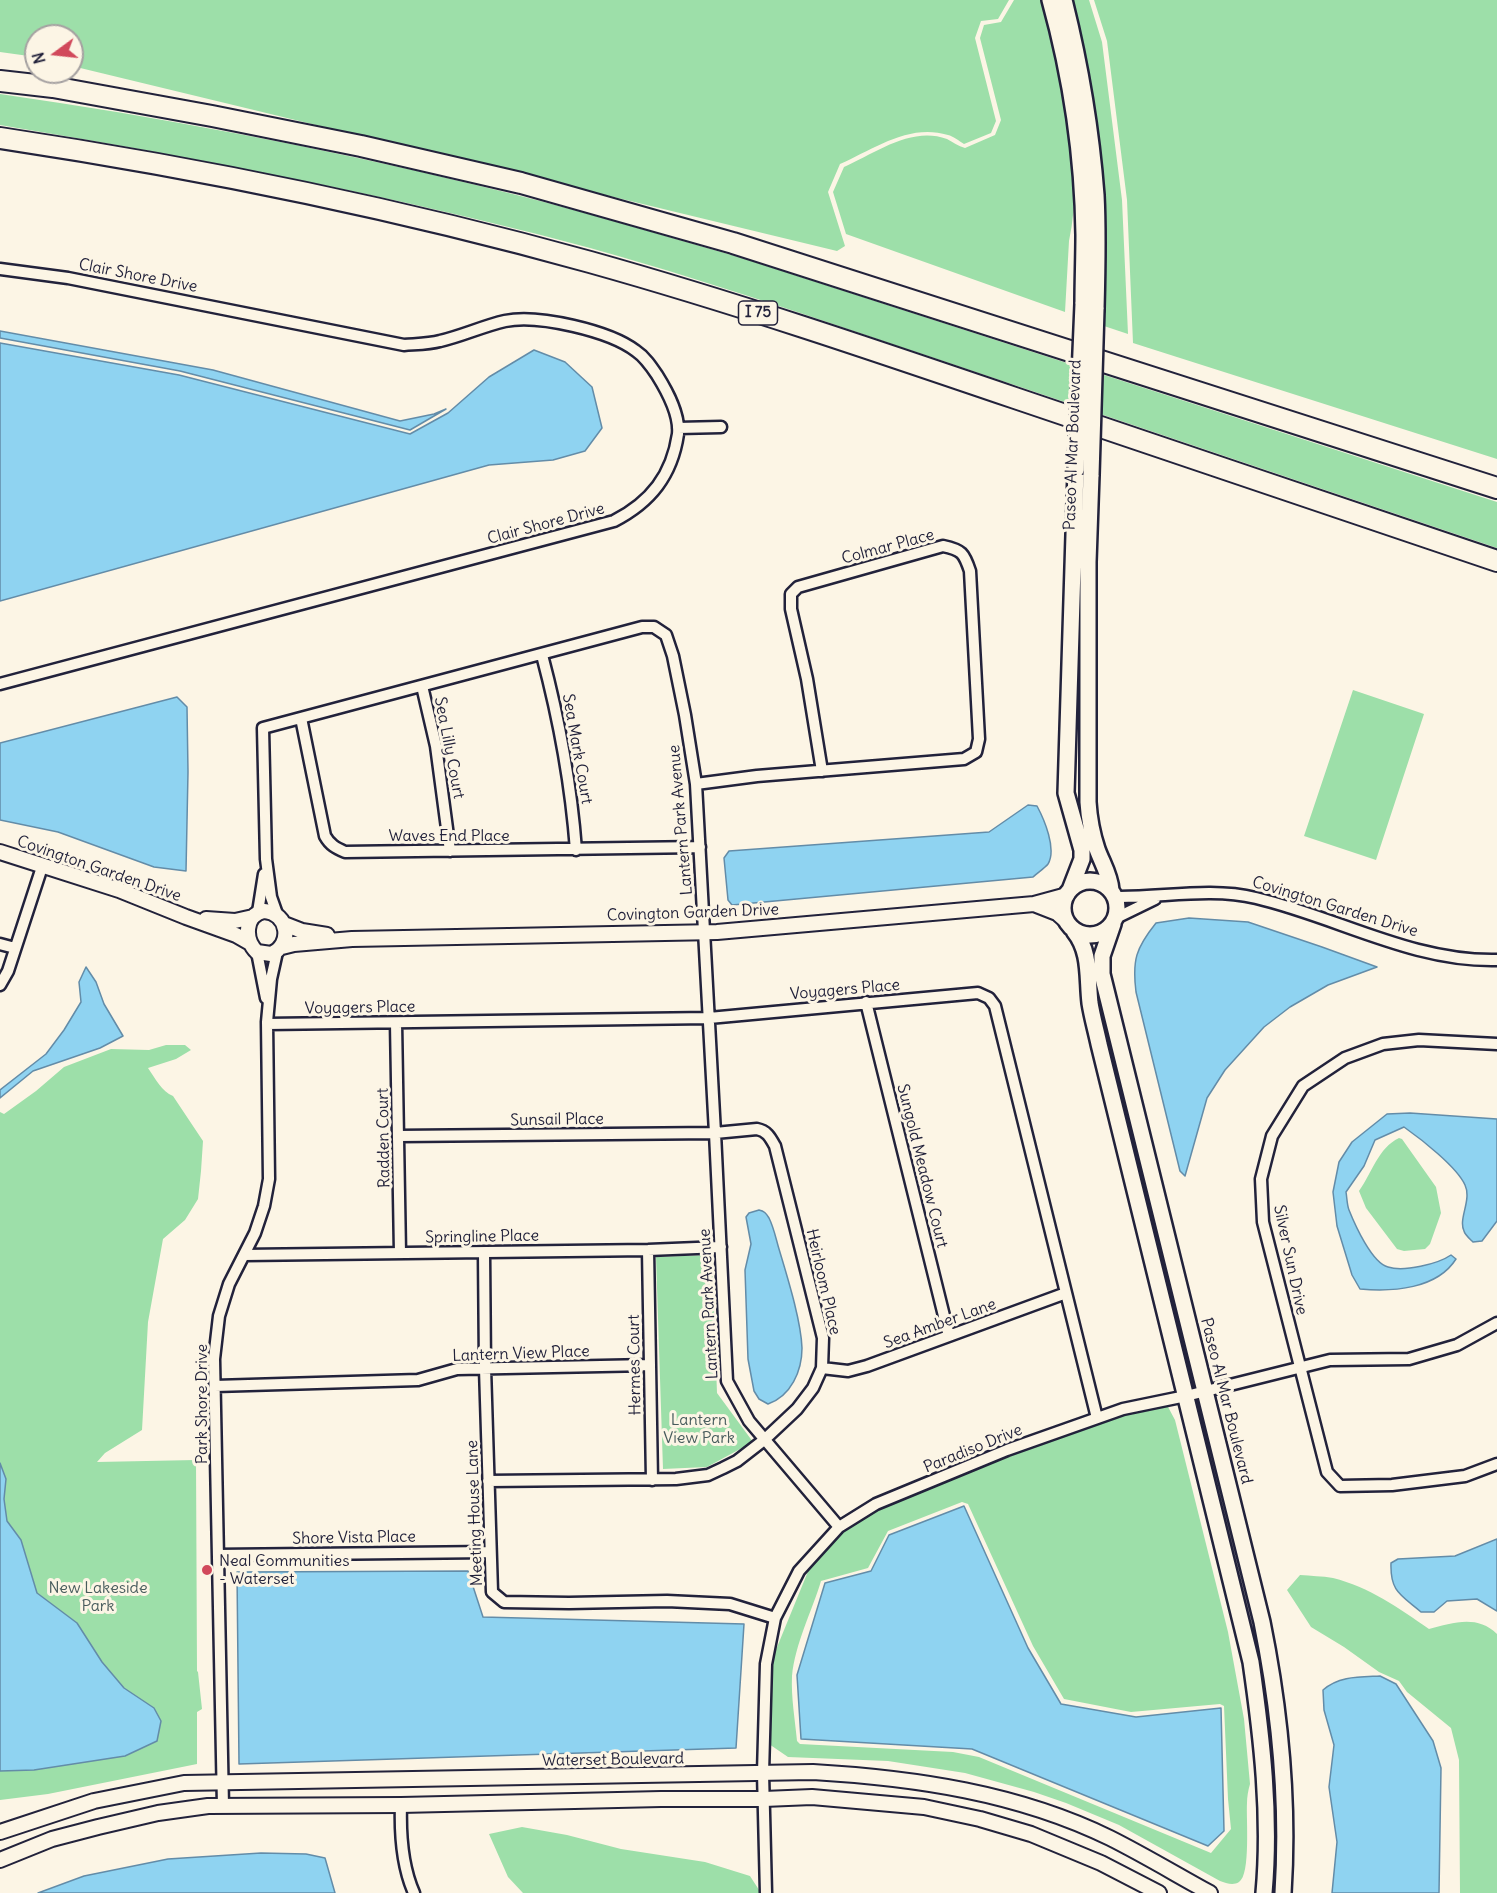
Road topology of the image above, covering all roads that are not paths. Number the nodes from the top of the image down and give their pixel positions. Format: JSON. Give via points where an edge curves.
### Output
{"nodes":[{"id":1,"x":1050,"y":0,"type":"edge"},
{"id":2,"x":1064,"y":0,"type":"edge"},
{"id":3,"x":0,"y":81,"type":"edge"},
{"id":4,"x":0,"y":138,"type":"edge"},
{"id":5,"x":0,"y":269,"type":"edge"},
{"id":6,"x":721,"y":427,"type":"dead end"},
{"id":7,"x":678,"y":428,"type":"junction"},
{"id":8,"x":1497,"y":489,"type":"edge"},
{"id":9,"x":1497,"y":561,"type":"edge"},
{"id":10,"x":542,"y":655,"type":"junction"},
{"id":11,"x":0,"y":684,"type":"edge"},
{"id":12,"x":422,"y":686,"type":"junction"},
{"id":13,"x":301,"y":718,"type":"junction"},
{"id":14,"x":822,"y":771,"type":"junction"},
{"id":15,"x":696,"y":784,"type":"junction"},
{"id":16,"x":700,"y":847,"type":"junction"},
{"id":17,"x":576,"y":850,"type":"junction"},
{"id":18,"x":450,"y":851,"type":"junction"},
{"id":19,"x":0,"y":852,"type":"edge"},
{"id":20,"x":266,"y":859,"type":"junction"},
{"id":21,"x":43,"y":864,"type":"junction"},
{"id":22,"x":1068,"y":892,"type":"junction"},
{"id":23,"x":1113,"y":893,"type":"junction"},
{"id":24,"x":1163,"y":895,"type":"junction"},
{"id":25,"x":1034,"y":904,"type":"junction"},
{"id":26,"x":255,"y":914,"type":"junction"},
{"id":27,"x":186,"y":917,"type":"junction"},
{"id":28,"x":280,"y":919,"type":"junction"},
{"id":29,"x":1114,"y":921,"type":"junction"},
{"id":30,"x":1070,"y":926,"type":"junction"},
{"id":31,"x":705,"y":932,"type":"junction"},
{"id":32,"x":352,"y":939,"type":"junction"},
{"id":33,"x":0,"y":944,"type":"edge"},
{"id":34,"x":15,"y":948,"type":"junction"},
{"id":35,"x":254,"y":948,"type":"junction"},
{"id":36,"x":280,"y":949,"type":"junction"},
{"id":37,"x":1497,"y":960,"type":"edge"},
{"id":38,"x":0,"y":985,"type":"edge"},
{"id":39,"x":866,"y":1002,"type":"junction"},
{"id":40,"x":268,"y":1018,"type":"junction"},
{"id":41,"x":710,"y":1018,"type":"junction"},
{"id":42,"x":396,"y":1023,"type":"junction"},
{"id":43,"x":1497,"y":1044,"type":"edge"},
{"id":44,"x":716,"y":1133,"type":"junction"},
{"id":45,"x":399,"y":1136,"type":"junction"},
{"id":46,"x":721,"y":1247,"type":"junction"},
{"id":47,"x":648,"y":1250,"type":"junction"},
{"id":48,"x":400,"y":1253,"type":"junction"},
{"id":49,"x":484,"y":1253,"type":"junction"},
{"id":50,"x":244,"y":1255,"type":"junction"},
{"id":51,"x":1066,"y":1293,"type":"junction"},
{"id":52,"x":1497,"y":1323,"type":"edge"},
{"id":53,"x":949,"y":1336,"type":"junction"},
{"id":54,"x":649,"y":1365,"type":"junction"},
{"id":55,"x":485,"y":1368,"type":"junction"},
{"id":56,"x":822,"y":1368,"type":"junction"},
{"id":57,"x":1301,"y":1368,"type":"junction"},
{"id":58,"x":214,"y":1386,"type":"junction"},
{"id":59,"x":1205,"y":1392,"type":"junction"},
{"id":60,"x":1186,"y":1396,"type":"junction"},
{"id":61,"x":1097,"y":1418,"type":"junction"},
{"id":62,"x":764,"y":1440,"type":"junction"},
{"id":63,"x":1497,"y":1464,"type":"edge"},
{"id":64,"x":488,"y":1480,"type":"junction"},
{"id":65,"x":652,"y":1480,"type":"junction"},
{"id":66,"x":839,"y":1527,"type":"junction"},
{"id":67,"x":490,"y":1552,"type":"junction"},
{"id":68,"x":218,"y":1555,"type":"junction"},
{"id":69,"x":775,"y":1618,"type":"junction"},
{"id":70,"x":763,"y":1773,"type":"junction"},
{"id":71,"x":222,"y":1781,"type":"junction"},
{"id":72,"x":764,"y":1799,"type":"junction"},
{"id":73,"x":401,"y":1805,"type":"junction"},
{"id":74,"x":223,"y":1806,"type":"junction"},
{"id":75,"x":0,"y":1832,"type":"edge"},
{"id":76,"x":0,"y":1860,"type":"edge"},
{"id":77,"x":414,"y":1893,"type":"edge"},
{"id":78,"x":766,"y":1893,"type":"edge"},
{"id":79,"x":1159,"y":1893,"type":"edge"},
{"id":80,"x":1210,"y":1893,"type":"edge"},
{"id":81,"x":1263,"y":1893,"type":"edge"},
{"id":82,"x":1283,"y":1893,"type":"edge"}],
"edges":[{"from":1,"to":22,"type":"main road","name":"Paseo Al Mar Boulevard","bridge":true,"via":[[1071,99],[1084,235],[1066,793],[1082,859]]},
{"from":2,"to":23,"type":"main road","name":"Paseo Al Mar Boulevard","bridge":true,"via":[[1092,151],[1097,221],[1088,562],[1088,802],[1094,840]]},
{"from":3,"to":8,"type":"highway","via":[[53,87],[291,131],[565,195],[733,243]]},
{"from":4,"to":9,"type":"highway","number":"I 75","via":[[315,195],[589,262],[835,337]]},
{"from":5,"to":7,"type":"street","name":"Clair Shore Drive","via":[[91,282],[404,345],[441,341],[506,321],[563,324],[620,341],[637,351],[669,394]]},
{"from":6,"to":7,"type":"street"},
{"from":7,"to":11,"type":"street","name":"Clair Shore Drive","via":[[675,454],[664,477],[649,497],[614,521]]},
{"from":10,"to":12,"type":"street","name":"Lantern Park Avenue"},
{"from":10,"to":15,"type":"street","name":"Lantern Park Avenue","via":[[642,627],[654,627],[666,635]]},
{"from":10,"to":17,"type":"street","name":"Sea Mark Court","via":[[567,765]]},
{"from":12,"to":13,"type":"street","name":"Lantern Park Avenue"},
{"from":12,"to":18,"type":"street","name":"Sea Lilly Court","via":[[436,746]]},
{"from":13,"to":18,"type":"street","name":"Waves End Place","via":[[329,843],[345,852]]},
{"from":13,"to":20,"type":"street","name":"Lantern Park Avenue","via":[[263,728]]},
{"from":14,"to":14,"type":"street","name":"Colmar Place","via":[[964,759],[976,752],[980,739],[970,571],[965,556],[957,549],[943,546],[798,587],[791,594]]},
{"from":14,"to":15,"type":"street","name":"Colmar Place"},
{"from":15,"to":16,"type":"street","name":"Lantern Park Avenue"},
{"from":16,"to":17,"type":"street","name":"Waves End Place"},
{"from":16,"to":31,"type":"street","name":"Lantern Park Avenue"},
{"from":17,"to":18,"type":"street","name":"Waves End Place"},
{"from":19,"to":21,"type":"street","name":"Covington Garden Drive"},
{"from":20,"to":26,"type":"street"},
{"from":20,"to":28,"type":"street","via":[[271,897]]},
{"from":21,"to":27,"type":"street","name":"Covington Garden Drive"},
{"from":21,"to":34,"type":"street"},
{"from":22,"to":23,"type":"main road","via":[[1077,884],[1090,881],[1104,884]]},
{"from":22,"to":25,"type":"street","name":"Covington Garden Drive"},
{"from":22,"to":30,"type":"main road","via":[[1063,907]]},
{"from":23,"to":24,"type":"street","name":"Covington Garden Drive"},
{"from":23,"to":29,"type":"main road","via":[[1117,904]]},
{"from":24,"to":29,"type":"street","name":"Covington Garden Drive"},
{"from":24,"to":37,"type":"street","name":"Covington Garden Drive","via":[[1202,892],[1255,898],[1422,952],[1463,960]]},
{"from":25,"to":30,"type":"street","name":"Covington Garden Drive","via":[[1057,913]]},
{"from":25,"to":31,"type":"street","name":"Covington Garden Drive"},
{"from":26,"to":27,"type":"street","name":"Covington Garden Drive","via":[[235,921]]},
{"from":26,"to":28,"type":"street","name":"Covington Garden Drive","via":[[269,911]]},
{"from":26,"to":35,"type":"street","via":[[248,930]]},
{"from":27,"to":35,"type":"street","name":"Covington Garden Drive","via":[[236,935]]},
{"from":28,"to":32,"type":"street","name":"Covington Garden Drive","via":[[314,934]]},
{"from":28,"to":36,"type":"street","via":[[286,935]]},
{"from":29,"to":30,"type":"main road","via":[[1095,936],[1086,936]]},
{"from":29,"to":59,"type":"main road","name":"Paseo Al Mar Boulevard","via":[[1102,956],[1102,974]]},
{"from":30,"to":60,"type":"main road","via":[[1085,951],[1099,1044]]},
{"from":31,"to":32,"type":"street","name":"Covington Garden Drive"},
{"from":31,"to":41,"type":"street","name":"Lantern Park Avenue"},
{"from":32,"to":36,"type":"street","name":"Covington Garden Drive","via":[[294,944]]},
{"from":33,"to":34,"type":"street"},
{"from":34,"to":38,"type":"street"},
{"from":35,"to":36,"type":"street","name":"Covington Garden Drive","via":[[268,954]]},
{"from":35,"to":40,"type":"street","name":"Park Shore Drive","via":[[262,968]]},
{"from":36,"to":40,"type":"street","name":"Park Shore Drive","via":[[271,979]]},
{"from":39,"to":41,"type":"street","name":"Voyagers Place"},
{"from":39,"to":51,"type":"street","name":"Voyagers Place","via":[[978,993],[995,1006]]},
{"from":39,"to":53,"type":"street","name":"Sungold Meadow Court"},
{"from":40,"to":42,"type":"street","name":"Voyagers Place"},
{"from":40,"to":50,"type":"street","name":"Park Shore Drive","via":[[269,1179],[264,1206]]},
{"from":41,"to":42,"type":"street","name":"Voyagers Place"},
{"from":41,"to":44,"type":"street","name":"Lantern Park Avenue"},
{"from":42,"to":45,"type":"street","name":"Radden Court"},
{"from":43,"to":57,"type":"street","name":"Silver Sun Drive","via":[[1419,1040],[1383,1044],[1345,1058],[1303,1086],[1272,1136],[1261,1179],[1263,1222]]},
{"from":44,"to":45,"type":"street","name":"Sunsail Place"},
{"from":44,"to":46,"type":"street","name":"Lantern Park Avenue"},
{"from":44,"to":56,"type":"street","name":"Heirloom Place","via":[[763,1130],[775,1146],[823,1338]]},
{"from":45,"to":48,"type":"street","name":"Radden Court"},
{"from":46,"to":47,"type":"street","name":"Springline Place"},
{"from":46,"to":62,"type":"street","name":"Lantern Park Avenue","via":[[727,1381]]},
{"from":47,"to":49,"type":"street","name":"Springline Place"},
{"from":47,"to":54,"type":"street","name":"Hermes Court"},
{"from":48,"to":49,"type":"street","name":"Springline Place"},
{"from":48,"to":50,"type":"street","name":"Springline Place"},
{"from":49,"to":55,"type":"street","name":"Meeting House Lane"},
{"from":50,"to":58,"type":"street","name":"Park Shore Drive","via":[[219,1316]]},
{"from":51,"to":53,"type":"street","name":"Sea Amber Lane"},
{"from":51,"to":61,"type":"street","name":"Voyagers Place"},
{"from":52,"to":57,"type":"street","name":"Paradiso Drive","via":[[1457,1346],[1409,1359],[1329,1360]]},
{"from":53,"to":56,"type":"street","name":"Sea Amber Lane","via":[[848,1371]]},
{"from":54,"to":55,"type":"street","name":"Lantern View Place"},
{"from":54,"to":65,"type":"street","name":"Hermes Court"},
{"from":55,"to":58,"type":"street","name":"Lantern View Place","via":[[457,1369],[418,1380]]},
{"from":55,"to":64,"type":"street","name":"Meeting House Lane"},
{"from":56,"to":62,"type":"street","name":"Heirloom Place","via":[[797,1409]]},
{"from":57,"to":59,"type":"street","name":"Paradiso Drive"},
{"from":57,"to":63,"type":"street","name":"Silver Sun Drive","via":[[1327,1472],[1340,1486],[1392,1485],[1465,1476]]},
{"from":58,"to":68,"type":"street","name":"Park Shore Drive"},
{"from":59,"to":60,"type":"street","name":"Paradiso Drive"},
{"from":59,"to":82,"type":"main road","name":"Paseo Al Mar Boulevard","via":[[1262,1622],[1277,1706],[1284,1778]]},
{"from":60,"to":61,"type":"street","name":"Paradiso Drive"},
{"from":60,"to":81,"type":"main road","via":[[1251,1662],[1264,1761]]},
{"from":61,"to":66,"type":"street","name":"Paradiso Drive","via":[[876,1504]]},
{"from":62,"to":65,"type":"street","name":"Heirloom Place","via":[[737,1461],[708,1475]]},
{"from":62,"to":66,"type":"street","name":"Lantern Park Avenue"},
{"from":64,"to":65,"type":"street","name":"Heirloom Place"},
{"from":64,"to":67,"type":"street","name":"Meeting House Lane"},
{"from":66,"to":69,"type":"street","name":"Paradiso Drive","via":[[799,1571]]},
{"from":67,"to":68,"type":"street","name":"Shore Vista Place"},
{"from":67,"to":69,"type":"street","name":"Meeting House Lane","via":[[492,1592],[504,1602],[730,1604]]},
{"from":68,"to":71,"type":"street","name":"Park Shore Drive"},
{"from":69,"to":70,"type":"street","name":"Paradiso Drive","via":[[765,1664]]},
{"from":70,"to":71,"type":"street","name":"Waterset Boulevard"},
{"from":70,"to":72,"type":"street","name":"Paradiso Drive"},
{"from":70,"to":80,"type":"street","name":"Waterset Boulevard","via":[[877,1776],[992,1796],[1046,1812],[1108,1838]]},
{"from":71,"to":74,"type":"street","name":"Park Shore Drive"},
{"from":71,"to":75,"type":"street","name":"Waterset Boulevard","via":[[94,1801]]},
{"from":72,"to":73,"type":"street"},
{"from":72,"to":78,"type":"street","name":"Paradiso Drive"},
{"from":72,"to":79,"type":"street","via":[[812,1797],[875,1802],[980,1818],[1101,1863]]},
{"from":73,"to":74,"type":"street"},
{"from":73,"to":77,"type":"street","via":[[403,1852]]},
{"from":74,"to":76,"type":"street","via":[[98,1827],[52,1839]]}]}
